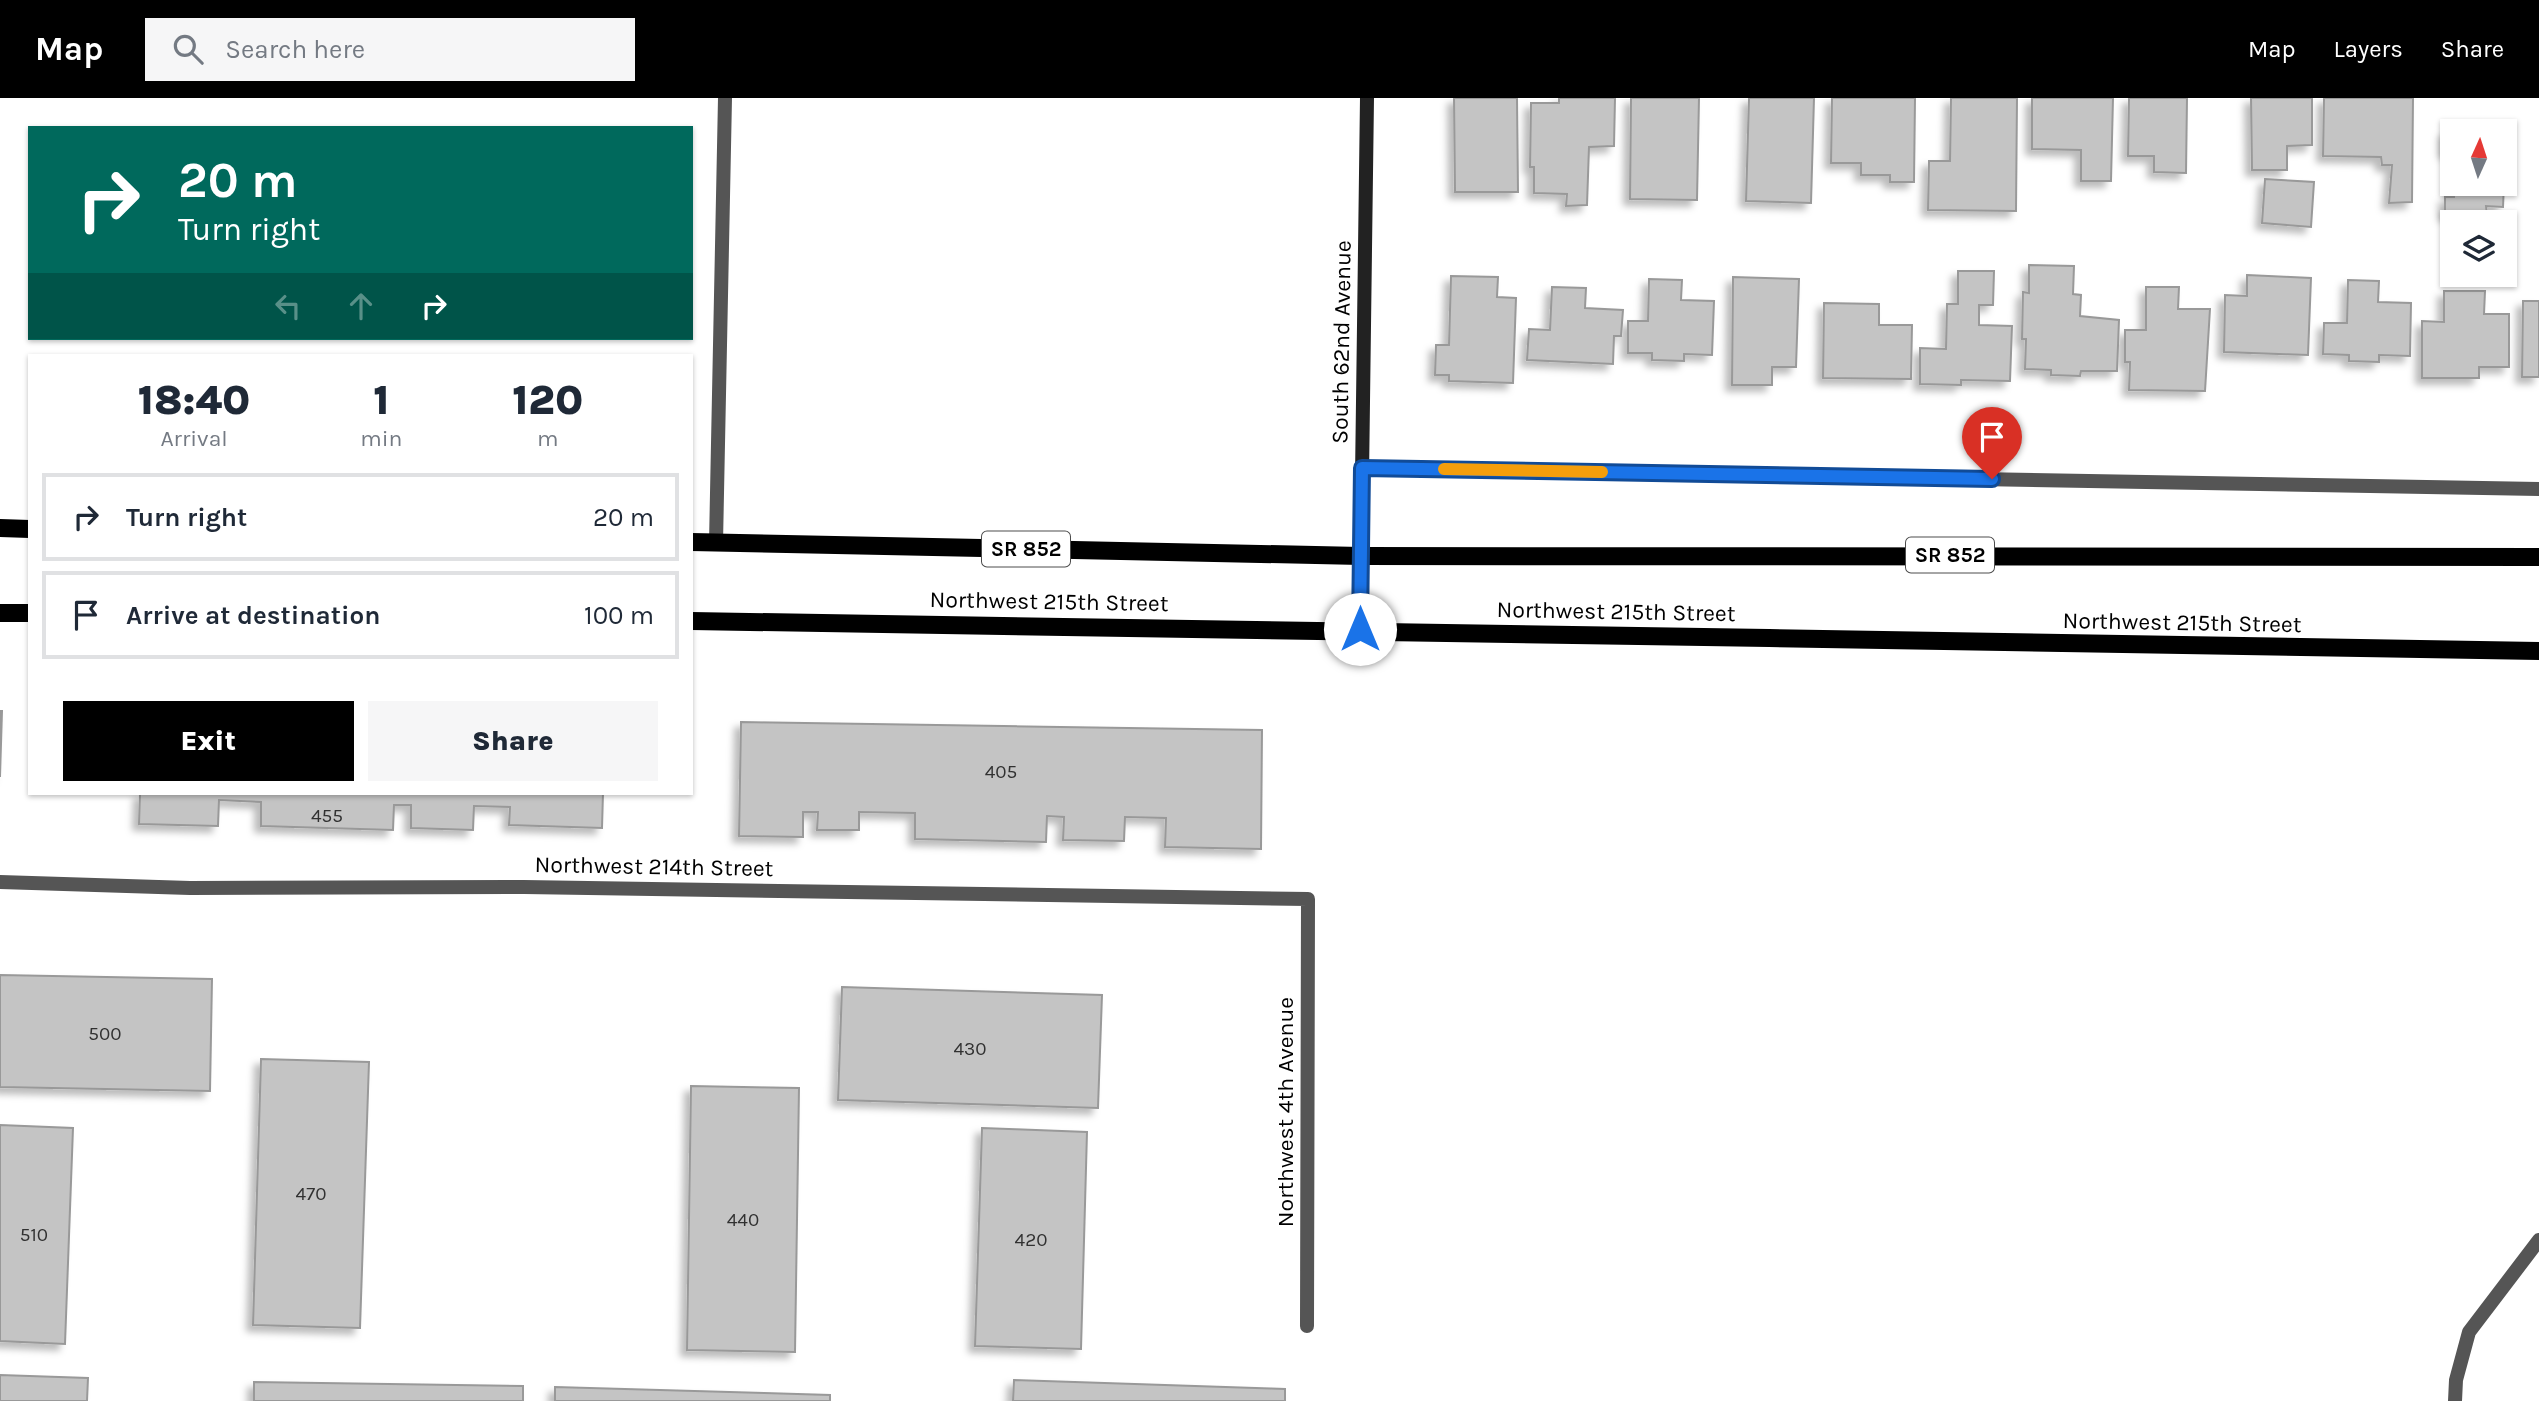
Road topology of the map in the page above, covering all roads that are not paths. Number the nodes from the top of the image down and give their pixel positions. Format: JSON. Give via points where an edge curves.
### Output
{"nodes":[{"id":1,"x":725,"y":98,"type":"edge"},
{"id":2,"x":1367,"y":98,"type":"edge"},
{"id":3,"x":1362,"y":468,"type":"junction"},
{"id":4,"x":2539,"y":489,"type":"edge"},
{"id":5,"x":0,"y":528,"type":"edge"},
{"id":6,"x":28,"y":529,"type":"edge"},
{"id":7,"x":693,"y":542,"type":"edge"},
{"id":8,"x":716,"y":543,"type":"junction"},
{"id":9,"x":1361,"y":556,"type":"junction"},
{"id":10,"x":2539,"y":557,"type":"edge"},
{"id":11,"x":0,"y":613,"type":"edge"},
{"id":12,"x":28,"y":613,"type":"edge"},
{"id":13,"x":693,"y":621,"type":"edge"},
{"id":14,"x":1360,"y":629,"type":"junction"},
{"id":15,"x":2539,"y":652,"type":"edge"},
{"id":16,"x":0,"y":882,"type":"edge"},
{"id":17,"x":1308,"y":899,"type":"joint"},
{"id":18,"x":2539,"y":1240,"type":"edge"},
{"id":19,"x":1307,"y":1326,"type":"dead end"},
{"id":20,"x":2455,"y":1401,"type":"edge"}],
"edges":[{"from":1,"to":8,"type":"street"},
{"from":2,"to":3,"type":"street","name":"South 62nd Avenue"},
{"from":3,"to":4,"type":"street"},
{"from":3,"to":9,"type":"street","name":"South 62nd Avenue"},
{"from":5,"to":6,"type":"main road"},
{"from":7,"to":8,"type":"main road","number":"SR 852"},
{"from":8,"to":9,"type":"main road","number":"SR 852"},
{"from":9,"to":10,"type":"main road","number":"SR 852"},
{"from":9,"to":14,"type":"street","name":"South 62nd Avenue"},
{"from":11,"to":12,"type":"main road"},
{"from":13,"to":14,"type":"main road","name":"Northwest 215th Street"},
{"from":14,"to":15,"type":"main road","name":"Northwest 215th Street"},
{"from":16,"to":17,"type":"street","name":"Northwest 214th Street","via":[[190,888],[523,887]]},
{"from":17,"to":19,"type":"street","name":"Northwest 4th Avenue"},
{"from":18,"to":20,"type":"street","via":[[2469,1332]]}]}
